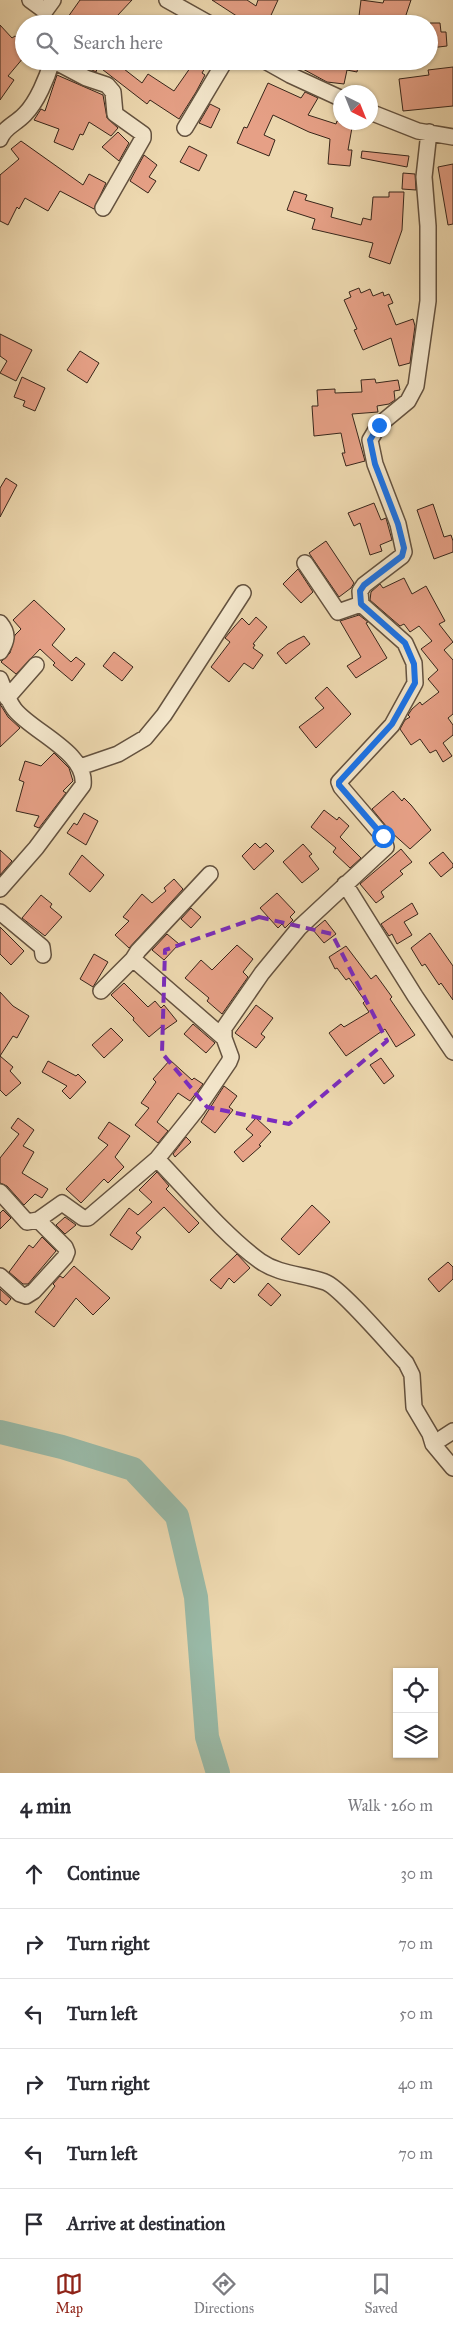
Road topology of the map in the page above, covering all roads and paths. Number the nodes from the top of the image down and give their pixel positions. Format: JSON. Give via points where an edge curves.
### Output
{"nodes":[{"id":1,"x":30,"y":0,"type":"edge"},
{"id":2,"x":167,"y":0,"type":"edge"},
{"id":3,"x":47,"y":12,"type":"edge"},
{"id":4,"x":194,"y":15,"type":"edge"},
{"id":5,"x":49,"y":70,"type":"edge"},
{"id":6,"x":70,"y":70,"type":"edge"},
{"id":7,"x":220,"y":70,"type":"edge"},
{"id":8,"x":280,"y":70,"type":"edge"},
{"id":9,"x":333,"y":95,"type":"edge"},
{"id":10,"x":378,"y":115,"type":"edge"},
{"id":11,"x":185,"y":128,"type":"dead end"},
{"id":12,"x":429,"y":132,"type":"junction"},
{"id":13,"x":453,"y":137,"type":"edge"},
{"id":14,"x":0,"y":140,"type":"edge"},
{"id":15,"x":102,"y":208,"type":"dead end"},
{"id":16,"x":305,"y":564,"type":"dead end"},
{"id":17,"x":243,"y":593,"type":"dead end"},
{"id":18,"x":361,"y":604,"type":"junction"},
{"id":19,"x":0,"y":623,"type":"edge"},
{"id":20,"x":0,"y":652,"type":"edge"},
{"id":21,"x":36,"y":665,"type":"dead end"},
{"id":22,"x":0,"y":678,"type":"edge"},
{"id":23,"x":8,"y":698,"type":"junction"},
{"id":24,"x":80,"y":767,"type":"junction"},
{"id":25,"x":210,"y":874,"type":"dead end"},
{"id":26,"x":345,"y":884,"type":"junction"},
{"id":27,"x":0,"y":889,"type":"edge"},
{"id":28,"x":0,"y":912,"type":"edge"},
{"id":29,"x":43,"y":955,"type":"dead end"},
{"id":30,"x":133,"y":960,"type":"junction"},
{"id":31,"x":101,"y":990,"type":"dead end"},
{"id":32,"x":224,"y":1038,"type":"junction"},
{"id":33,"x":453,"y":1052,"type":"edge"},
{"id":34,"x":157,"y":1159,"type":"junction"},
{"id":35,"x":0,"y":1192,"type":"edge"},
{"id":36,"x":38,"y":1220,"type":"junction"},
{"id":37,"x":0,"y":1276,"type":"edge"},
{"id":38,"x":453,"y":1431,"type":"edge"},
{"id":39,"x":433,"y":1444,"type":"junction"},
{"id":40,"x":453,"y":1468,"type":"edge"}],
"edges":[{"from":1,"to":3,"type":"street"},
{"from":2,"to":4,"type":"street"},
{"from":5,"to":14,"type":"street","via":[[31,106],[5,129]]},
{"from":6,"to":15,"type":"street","via":[[107,85],[113,92],[116,114],[144,134]]},
{"from":7,"to":11,"type":"street"},
{"from":8,"to":9,"type":"street"},
{"from":10,"to":12,"type":"street"},
{"from":12,"to":13,"type":"street"},
{"from":12,"to":18,"type":"street","via":[[424,177],[428,301],[416,386],[408,401],[379,425],[370,440],[404,552],[364,585],[360,591]]},
{"from":16,"to":18,"type":"street","via":[[336,611]]},
{"from":17,"to":24,"type":"street","via":[[164,715],[144,738],[118,754]]},
{"from":18,"to":26,"type":"street","via":[[405,643],[414,664],[415,683],[392,724],[339,782],[386,842],[386,846]]},
{"from":19,"to":20,"type":"street","via":[[7,634]]},
{"from":21,"to":23,"type":"street"},
{"from":22,"to":23,"type":"street"},
{"from":23,"to":24,"type":"street","via":[[15,711]]},
{"from":24,"to":27,"type":"street","via":[[84,775],[83,785],[36,848]]},
{"from":25,"to":30,"type":"street"},
{"from":26,"to":32,"type":"street","via":[[299,928],[262,973],[224,1028]]},
{"from":26,"to":33,"type":"street"},
{"from":28,"to":29,"type":"street","via":[[42,947]]},
{"from":30,"to":31,"type":"street"},
{"from":30,"to":32,"type":"street"},
{"from":32,"to":34,"type":"street","via":[[231,1057],[229,1062]]},
{"from":34,"to":36,"type":"street","via":[[88,1218],[62,1203]]},
{"from":34,"to":39,"type":"street","via":[[258,1260],[273,1270],[327,1282],[347,1300],[406,1363],[412,1375],[414,1407]]},
{"from":35,"to":36,"type":"street","via":[[27,1222]]},
{"from":36,"to":37,"type":"street","via":[[65,1247],[65,1257],[26,1296]]},
{"from":38,"to":39,"type":"street"},
{"from":39,"to":40,"type":"street"}]}
